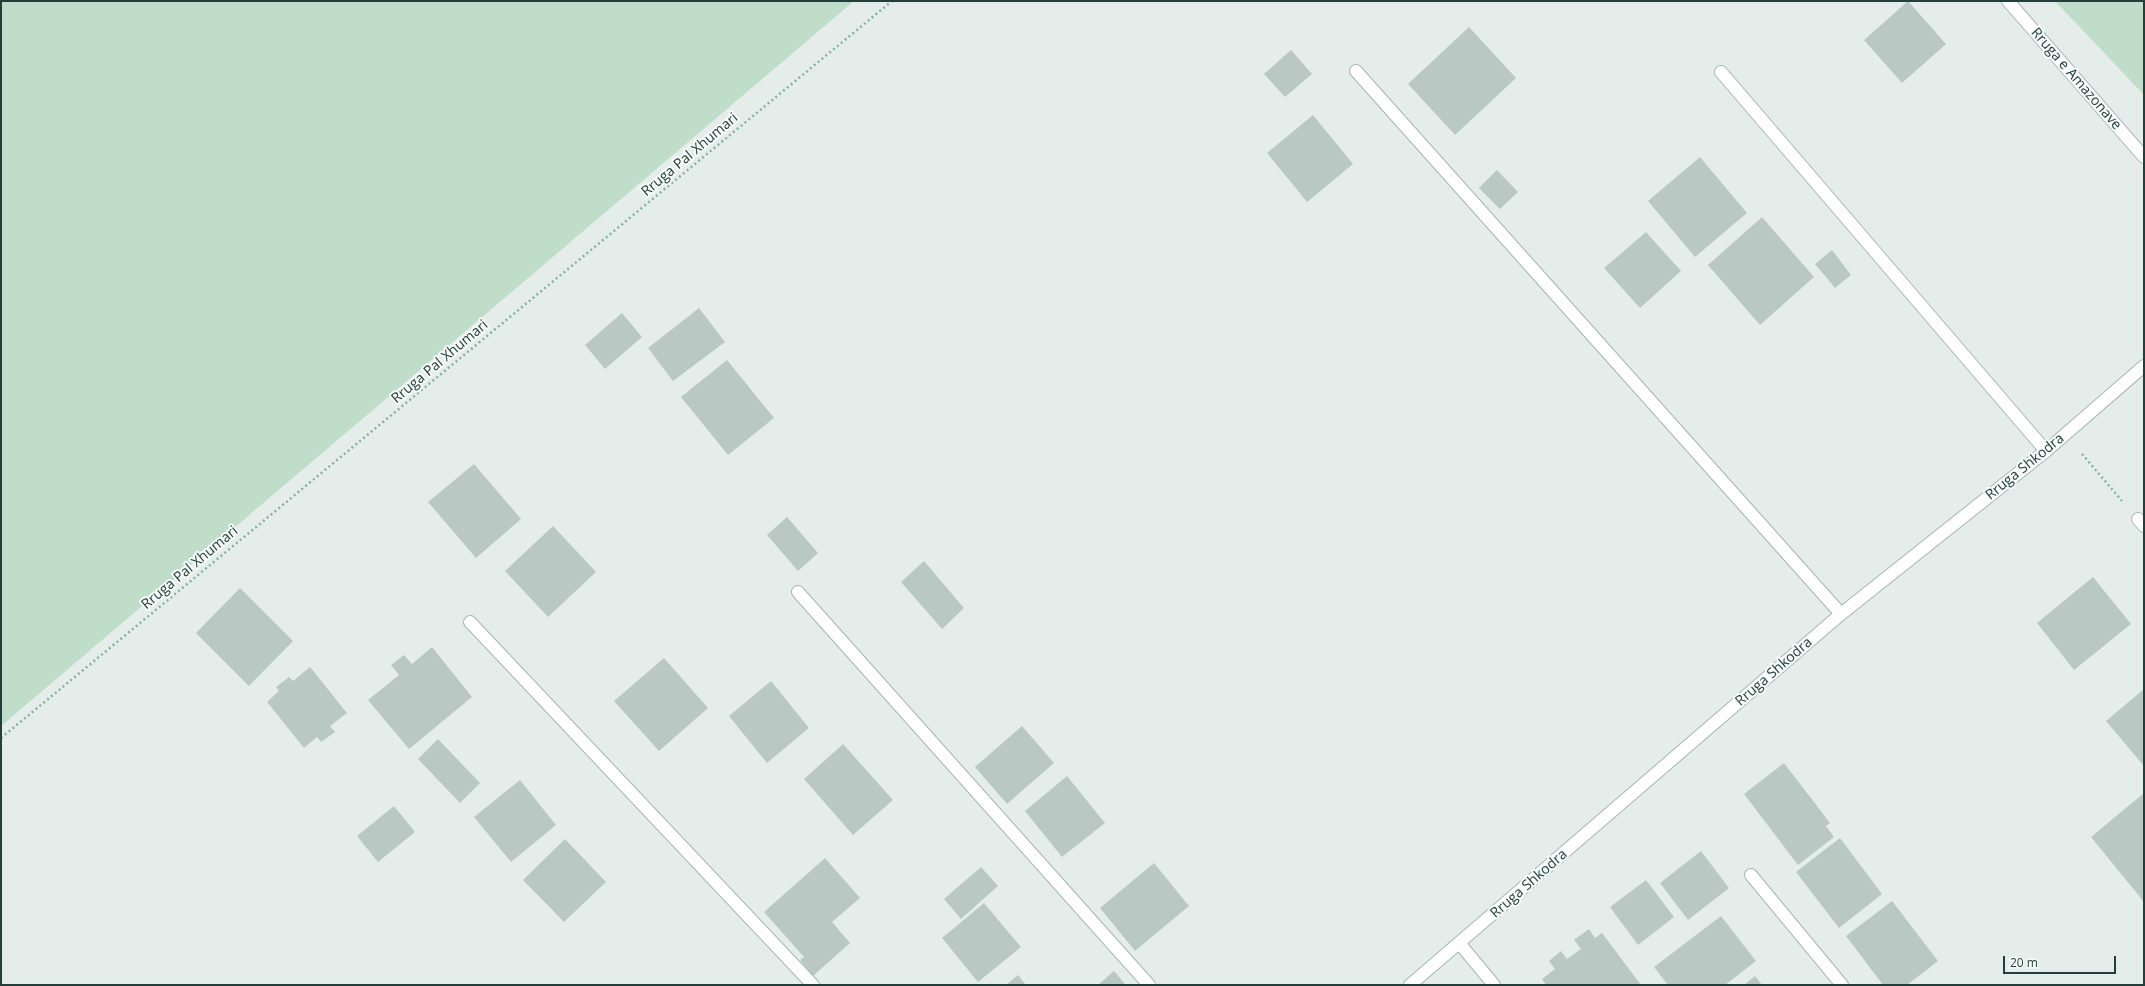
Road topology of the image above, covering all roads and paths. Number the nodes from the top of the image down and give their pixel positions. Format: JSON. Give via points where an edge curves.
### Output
{"nodes":[{"id":1,"x":892,"y":1,"type":"edge"},
{"id":2,"x":2008,"y":1,"type":"edge"},
{"id":3,"x":1356,"y":71,"type":"dead end"},
{"id":4,"x":1721,"y":72,"type":"dead end"},
{"id":5,"x":2144,"y":157,"type":"edge"},
{"id":6,"x":2144,"y":366,"type":"edge"},
{"id":7,"x":2066,"y":435,"type":"junction"},
{"id":8,"x":2046,"y":452,"type":"junction"},
{"id":9,"x":2141,"y":523,"type":"edge"},
{"id":10,"x":798,"y":592,"type":"dead end"},
{"id":11,"x":1841,"y":614,"type":"junction"},
{"id":12,"x":470,"y":622,"type":"dead end"},
{"id":13,"x":1,"y":738,"type":"edge"},
{"id":14,"x":1750,"y":875,"type":"dead end"},
{"id":15,"x":1460,"y":944,"type":"junction"},
{"id":16,"x":813,"y":985,"type":"edge"},
{"id":17,"x":1149,"y":985,"type":"edge"},
{"id":18,"x":1410,"y":985,"type":"edge"},
{"id":19,"x":1494,"y":985,"type":"edge"},
{"id":20,"x":1842,"y":985,"type":"edge"}],
"edges":[{"from":1,"to":13,"type":"path","name":"Rruga Pal Xhumari"},
{"from":2,"to":5,"type":"street","name":"Rruga e Amazonave"},
{"from":3,"to":11,"type":"street"},
{"from":4,"to":8,"type":"street"},
{"from":6,"to":7,"type":"street","name":"Rruga Shkodra"},
{"from":7,"to":8,"type":"street","name":"Rruga Shkodra"},
{"from":7,"to":9,"type":"path"},
{"from":8,"to":11,"type":"street","name":"Rruga Shkodra"},
{"from":10,"to":17,"type":"street"},
{"from":11,"to":15,"type":"street","name":"Rruga Shkodra"},
{"from":12,"to":16,"type":"street"},
{"from":14,"to":20,"type":"street"},
{"from":15,"to":18,"type":"street","name":"Rruga Shkodra"},
{"from":15,"to":19,"type":"street"}]}
